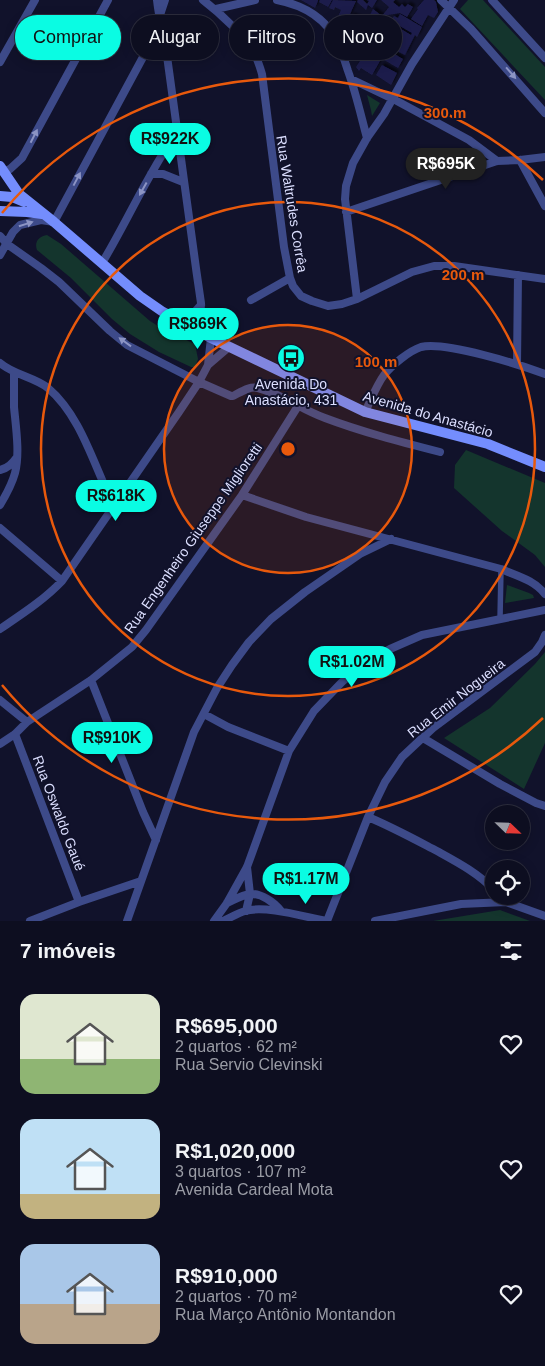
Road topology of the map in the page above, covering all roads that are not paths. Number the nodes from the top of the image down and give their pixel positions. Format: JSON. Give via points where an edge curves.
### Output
{"nodes":[{"id":1,"x":35,"y":0,"type":"edge"},
{"id":2,"x":108,"y":0,"type":"edge"},
{"id":3,"x":157,"y":0,"type":"edge"},
{"id":4,"x":165,"y":0,"type":"edge"},
{"id":5,"x":203,"y":0,"type":"edge"},
{"id":6,"x":255,"y":0,"type":"edge"},
{"id":7,"x":277,"y":0,"type":"edge"},
{"id":8,"x":441,"y":0,"type":"edge"},
{"id":9,"x":454,"y":0,"type":"edge"},
{"id":10,"x":492,"y":0,"type":"edge"},
{"id":11,"x":449,"y":7,"type":"junction"},
{"id":12,"x":216,"y":10,"type":"junction"},
{"id":13,"x":159,"y":15,"type":"edge"},
{"id":14,"x":160,"y":15,"type":"edge"},
{"id":15,"x":545,"y":58,"type":"edge"},
{"id":16,"x":141,"y":60,"type":"edge"},
{"id":17,"x":167,"y":60,"type":"edge"},
{"id":18,"x":0,"y":62,"type":"edge"},
{"id":19,"x":351,"y":80,"type":"junction"},
{"id":20,"x":392,"y":98,"type":"junction"},
{"id":21,"x":545,"y":113,"type":"edge"},
{"id":22,"x":177,"y":132,"type":"junction"},
{"id":23,"x":367,"y":138,"type":"junction"},
{"id":24,"x":545,"y":157,"type":"edge"},
{"id":25,"x":520,"y":160,"type":"junction"},
{"id":26,"x":497,"y":161,"type":"junction"},
{"id":27,"x":1,"y":173,"type":"edge"},
{"id":28,"x":151,"y":174,"type":"junction"},
{"id":29,"x":184,"y":182,"type":"junction"},
{"id":30,"x":0,"y":196,"type":"edge"},
{"id":31,"x":32,"y":205,"type":"junction"},
{"id":32,"x":545,"y":206,"type":"edge"},
{"id":33,"x":0,"y":211,"type":"edge"},
{"id":34,"x":346,"y":212,"type":"junction"},
{"id":35,"x":45,"y":214,"type":"junction"},
{"id":36,"x":54,"y":222,"type":"junction"},
{"id":37,"x":0,"y":236,"type":"edge"},
{"id":38,"x":7,"y":244,"type":"junction"},
{"id":39,"x":0,"y":255,"type":"edge"},
{"id":40,"x":102,"y":263,"type":"junction"},
{"id":41,"x":518,"y":275,"type":"junction"},
{"id":42,"x":290,"y":278,"type":"junction"},
{"id":43,"x":545,"y":279,"type":"edge"},
{"id":44,"x":357,"y":299,"type":"junction"},
{"id":45,"x":251,"y":300,"type":"dead end"},
{"id":46,"x":201,"y":305,"type":"junction"},
{"id":47,"x":181,"y":322,"type":"junction"},
{"id":48,"x":198,"y":331,"type":"junction"},
{"id":49,"x":211,"y":338,"type":"junction"},
{"id":50,"x":229,"y":348,"type":"junction"},
{"id":51,"x":0,"y":363,"type":"edge"},
{"id":52,"x":517,"y":364,"type":"junction"},
{"id":53,"x":208,"y":365,"type":"junction"},
{"id":54,"x":14,"y":372,"type":"junction"},
{"id":55,"x":545,"y":374,"type":"edge"},
{"id":56,"x":199,"y":382,"type":"junction"},
{"id":57,"x":298,"y":406,"type":"junction"},
{"id":58,"x":365,"y":412,"type":"junction"},
{"id":59,"x":440,"y":452,"type":"dead end"},
{"id":60,"x":17,"y":457,"type":"junction"},
{"id":61,"x":545,"y":467,"type":"edge"},
{"id":62,"x":0,"y":470,"type":"edge"},
{"id":63,"x":242,"y":495,"type":"junction"},
{"id":64,"x":0,"y":505,"type":"edge"},
{"id":65,"x":114,"y":506,"type":"junction"},
{"id":66,"x":0,"y":528,"type":"edge"},
{"id":67,"x":391,"y":539,"type":"junction"},
{"id":68,"x":501,"y":569,"type":"junction"},
{"id":69,"x":62,"y":581,"type":"junction"},
{"id":70,"x":545,"y":594,"type":"edge"},
{"id":71,"x":545,"y":610,"type":"edge"},
{"id":72,"x":500,"y":619,"type":"junction"},
{"id":73,"x":0,"y":629,"type":"edge"},
{"id":74,"x":545,"y":635,"type":"edge"},
{"id":75,"x":91,"y":680,"type":"junction"},
{"id":76,"x":0,"y":700,"type":"edge"},
{"id":77,"x":204,"y":714,"type":"junction"},
{"id":78,"x":27,"y":722,"type":"junction"},
{"id":79,"x":15,"y":734,"type":"junction"},
{"id":80,"x":423,"y":738,"type":"junction"},
{"id":81,"x":0,"y":744,"type":"edge"},
{"id":82,"x":289,"y":751,"type":"junction"},
{"id":83,"x":545,"y":806,"type":"edge"},
{"id":84,"x":368,"y":817,"type":"junction"},
{"id":85,"x":156,"y":840,"type":"junction"},
{"id":86,"x":247,"y":868,"type":"junction"},
{"id":87,"x":141,"y":881,"type":"junction"},
{"id":88,"x":485,"y":881,"type":"edge"},
{"id":89,"x":250,"y":894,"type":"junction"},
{"id":90,"x":485,"y":901,"type":"edge"},
{"id":91,"x":79,"y":902,"type":"junction"},
{"id":92,"x":227,"y":903,"type":"junction"},
{"id":93,"x":518,"y":905,"type":"edge"},
{"id":94,"x":246,"y":911,"type":"junction"},
{"id":95,"x":281,"y":911,"type":"junction"},
{"id":96,"x":545,"y":916,"type":"edge"},
{"id":97,"x":30,"y":921,"type":"edge"},
{"id":98,"x":127,"y":921,"type":"edge"},
{"id":99,"x":214,"y":921,"type":"edge"},
{"id":100,"x":223,"y":921,"type":"edge"},
{"id":101,"x":327,"y":921,"type":"edge"},
{"id":102,"x":375,"y":921,"type":"edge"}],
"edges":[{"from":1,"to":18,"type":"street"},
{"from":27,"to":2,"type":"street","one_way":true,"via":[[22,158]]},
{"from":3,"to":13,"type":"street"},
{"from":4,"to":14,"type":"street"},
{"from":5,"to":12,"type":"street","name":"Rua Waltrudes Corrêa"},
{"from":6,"to":12,"type":"street"},
{"from":7,"to":19,"type":"street","via":[[304,8],[326,26],[338,43]]},
{"from":8,"to":11,"type":"street"},
{"from":9,"to":11,"type":"street"},
{"from":10,"to":15,"type":"street"},
{"from":11,"to":20,"type":"street"},
{"from":11,"to":21,"type":"street","one_way":true},
{"from":12,"to":42,"type":"street","name":"Rua Waltrudes Corrêa","via":[[254,52],[262,74]]},
{"from":36,"to":16,"type":"street","one_way":true},
{"from":17,"to":22,"type":"street"},
{"from":19,"to":20,"type":"street"},
{"from":19,"to":23,"type":"street"},
{"from":20,"to":23,"type":"street"},
{"from":20,"to":26,"type":"street","via":[[469,140]]},
{"from":22,"to":28,"type":"street"},
{"from":22,"to":29,"type":"street"},
{"from":23,"to":34,"type":"street","via":[[353,163],[346,186]]},
{"from":24,"to":25,"type":"street"},
{"from":25,"to":26,"type":"street"},
{"from":25,"to":32,"type":"street"},
{"from":26,"to":34,"type":"street"},
{"from":27,"to":31,"type":"main road","name":"Avenida do Anastácio"},
{"from":28,"to":29,"type":"street","via":[[163,174]]},
{"from":28,"to":40,"type":"street","one_way":true},
{"from":29,"to":46,"type":"street"},
{"from":30,"to":31,"type":"main road"},
{"from":31,"to":35,"type":"main road","name":"Avenida do Anastácio"},
{"from":33,"to":35,"type":"main road"},
{"from":34,"to":44,"type":"street"},
{"from":35,"to":36,"type":"main road","name":"Avenida do Anastácio"},
{"from":38,"to":36,"type":"street","one_way":true,"via":[[20,225],[41,220]]},
{"from":36,"to":40,"type":"main road","name":"Avenida do Anastácio"},
{"from":37,"to":38,"type":"street"},
{"from":38,"to":39,"type":"street"},
{"from":56,"to":38,"type":"street","one_way":true,"via":[[127,345],[59,282]]},
{"from":40,"to":47,"type":"main road","name":"Avenida do Anastácio","via":[[150,304]]},
{"from":41,"to":43,"type":"street","name":"Rua Waltrudes Corrêa"},
{"from":41,"to":44,"type":"street","name":"Rua Waltrudes Corrêa","via":[[434,266],[412,272]]},
{"from":41,"to":52,"type":"street"},
{"from":42,"to":44,"type":"street","name":"Rua Waltrudes Corrêa","via":[[301,296],[312,301],[328,306]]},
{"from":42,"to":45,"type":"street"},
{"from":46,"to":47,"type":"street"},
{"from":46,"to":48,"type":"street"},
{"from":47,"to":48,"type":"main road","name":"Avenida do Anastácio"},
{"from":48,"to":49,"type":"main road","name":"Avenida do Anastácio"},
{"from":49,"to":50,"type":"main road","name":"Avenida do Anastácio"},
{"from":49,"to":53,"type":"street"},
{"from":50,"to":53,"type":"street"},
{"from":50,"to":58,"type":"main road","name":"Avenida do Anastácio"},
{"from":51,"to":54,"type":"street"},
{"from":52,"to":55,"type":"street"},
{"from":52,"to":58,"type":"street","via":[[438,346],[422,347],[406,355],[385,374]]},
{"from":53,"to":56,"type":"street"},
{"from":54,"to":60,"type":"street"},
{"from":54,"to":65,"type":"street","via":[[47,387],[67,408]]},
{"from":56,"to":57,"type":"street","via":[[230,396],[257,388]]},
{"from":56,"to":65,"type":"street"},
{"from":57,"to":59,"type":"street","via":[[347,426]]},
{"from":57,"to":63,"type":"street","name":"Rua Engenheiro Giuseppe Miglioretti"},
{"from":58,"to":61,"type":"main road","name":"Avenida do Anastácio","via":[[488,444]]},
{"from":60,"to":62,"type":"street","via":[[12,465]]},
{"from":60,"to":64,"type":"street","via":[[15,474]]},
{"from":63,"to":67,"type":"street","via":[[306,517]]},
{"from":63,"to":75,"type":"street","name":"Rua Engenheiro Giuseppe Miglioretti","via":[[146,630],[132,647]]},
{"from":65,"to":69,"type":"street"},
{"from":66,"to":69,"type":"street"},
{"from":67,"to":68,"type":"street"},
{"from":67,"to":77,"type":"street","via":[[360,554],[327,576],[271,619],[239,654]]},
{"from":68,"to":70,"type":"street","via":[[529,580]]},
{"from":68,"to":72,"type":"street"},
{"from":69,"to":73,"type":"street","via":[[40,602]]},
{"from":71,"to":72,"type":"street"},
{"from":72,"to":82,"type":"street","via":[[422,635],[361,666],[314,711]]},
{"from":74,"to":80,"type":"street","name":"Rua Emir Nogueira","via":[[535,652]]},
{"from":75,"to":78,"type":"street","name":"Rua Engenheiro Giuseppe Miglioretti"},
{"from":75,"to":85,"type":"street"},
{"from":76,"to":78,"type":"street"},
{"from":77,"to":82,"type":"street"},
{"from":77,"to":85,"type":"street","via":[[194,732]]},
{"from":78,"to":79,"type":"street","name":"Rua Engenheiro Giuseppe Miglioretti"},
{"from":79,"to":81,"type":"street","name":"Rua Engenheiro Giuseppe Miglioretti"},
{"from":79,"to":91,"type":"street","name":"Rua Oswaldo Gaué"},
{"from":80,"to":83,"type":"street","via":[[500,784]]},
{"from":80,"to":84,"type":"street","name":"Rua Emir Nogueira","via":[[402,757]]},
{"from":82,"to":86,"type":"street"},
{"from":84,"to":88,"type":"street","via":[[403,832]]},
{"from":84,"to":101,"type":"street","name":"Rua Emir Nogueira"},
{"from":85,"to":87,"type":"street"},
{"from":86,"to":89,"type":"street"},
{"from":86,"to":92,"type":"street"},
{"from":87,"to":91,"type":"street"},
{"from":87,"to":98,"type":"street"},
{"from":89,"to":92,"type":"street"},
{"from":89,"to":94,"type":"street"},
{"from":89,"to":95,"type":"street","via":[[266,898]]},
{"from":90,"to":102,"type":"street"},
{"from":91,"to":97,"type":"street"},
{"from":92,"to":99,"type":"street"},
{"from":93,"to":96,"type":"street"},
{"from":94,"to":95,"type":"street"},
{"from":94,"to":100,"type":"street"},
{"from":95,"to":101,"type":"street"}]}
